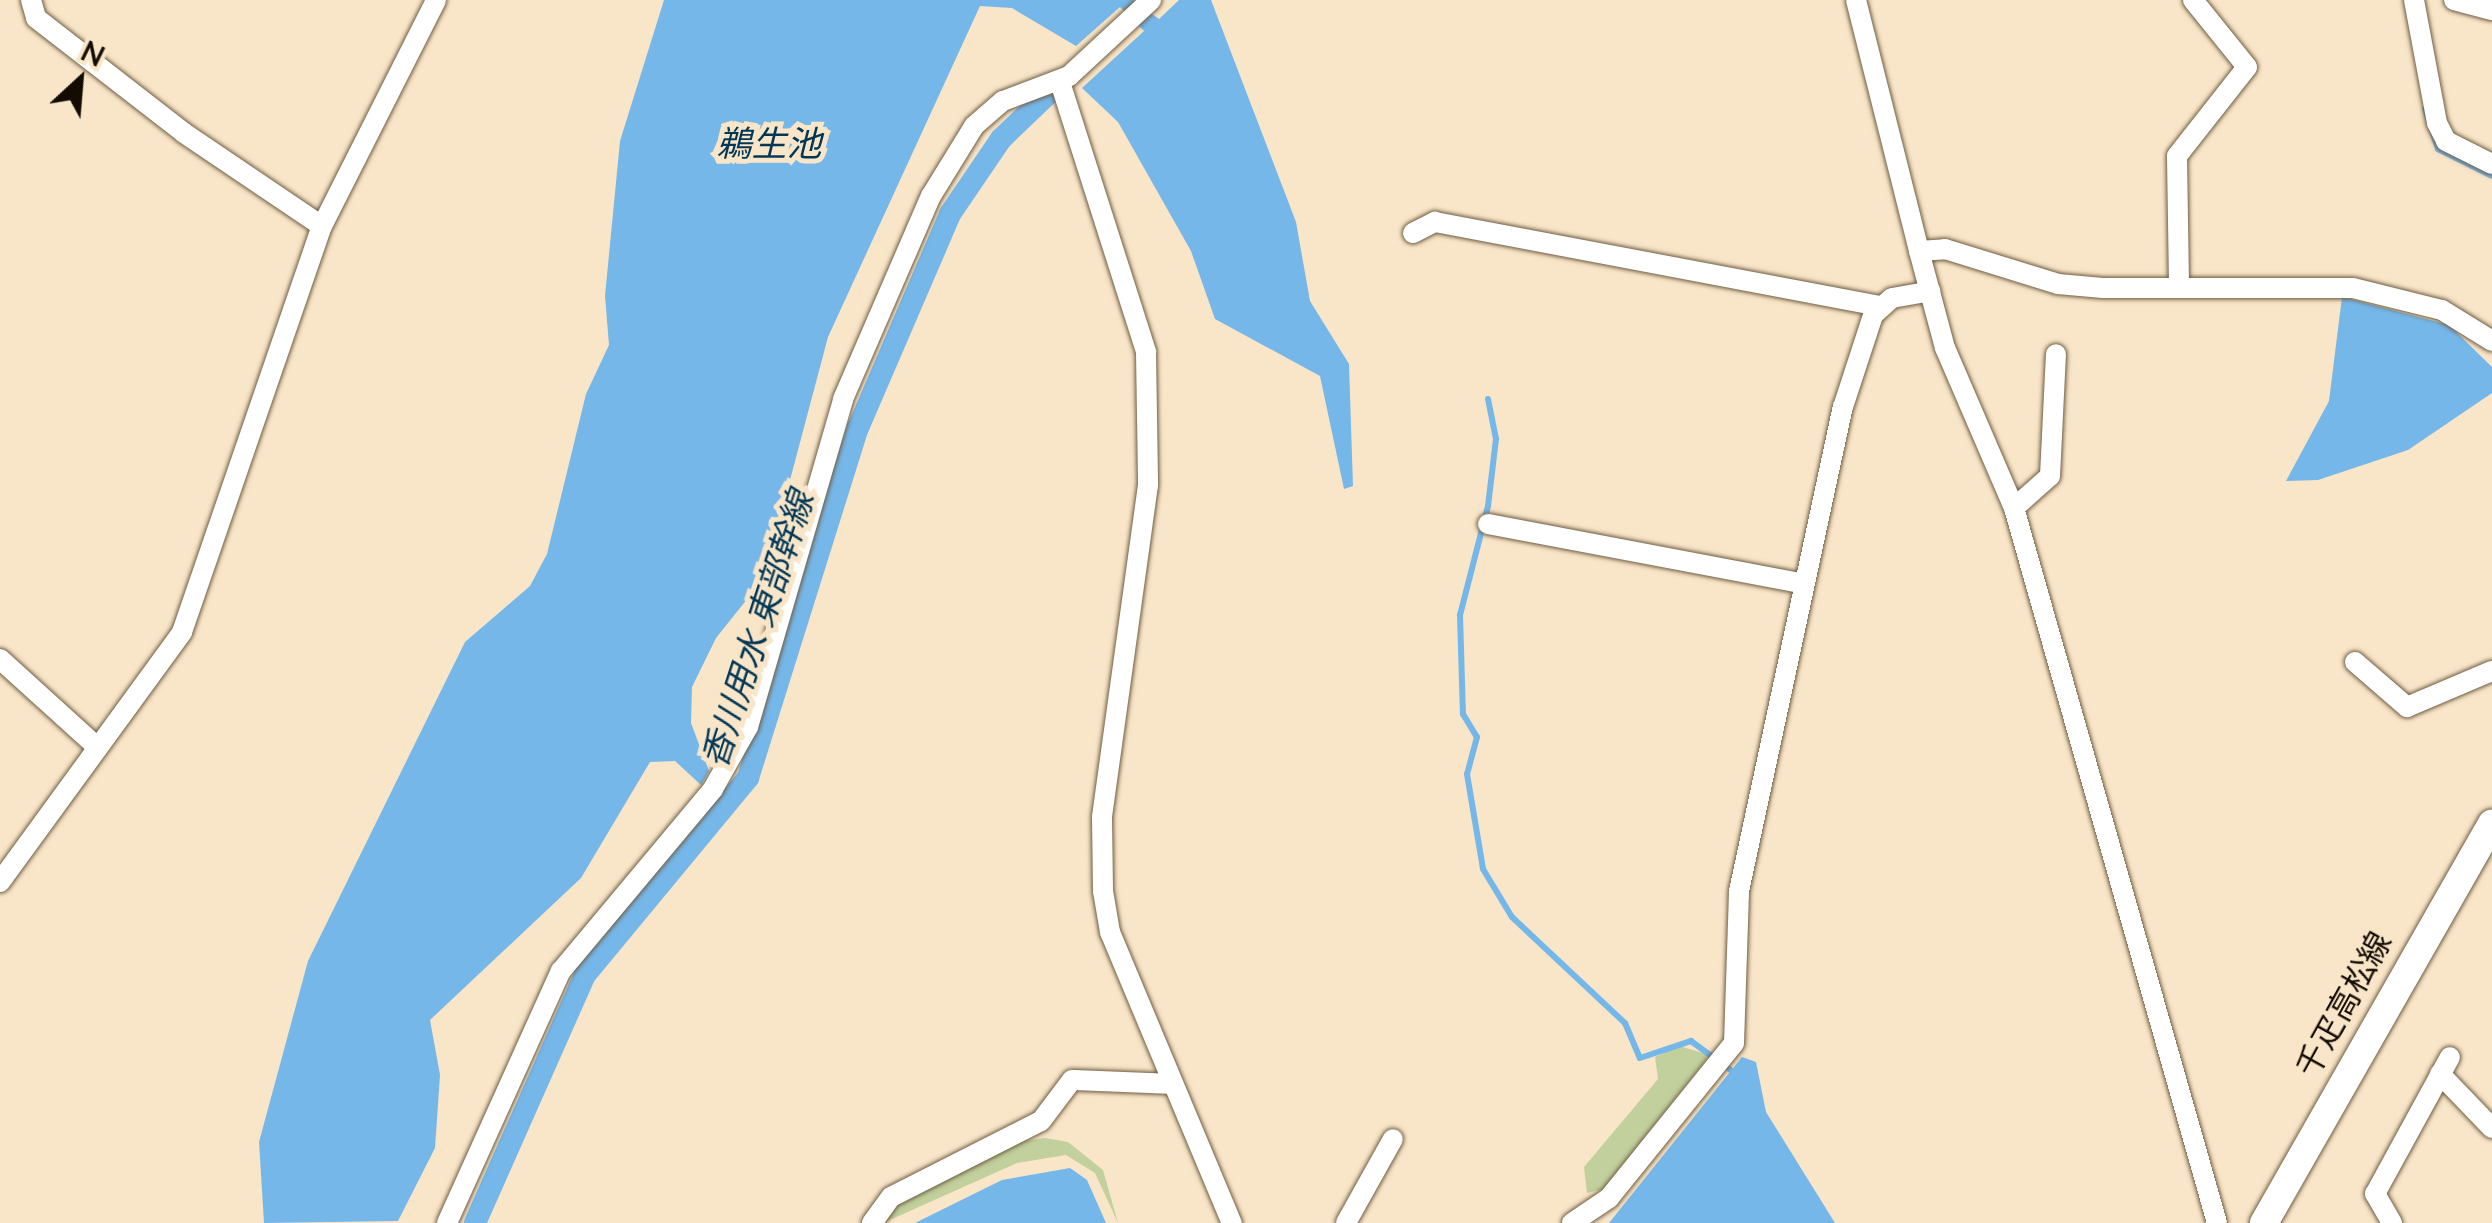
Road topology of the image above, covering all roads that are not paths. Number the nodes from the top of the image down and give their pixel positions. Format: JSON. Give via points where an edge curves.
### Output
{"nodes":[{"id":1,"x":31,"y":0,"type":"edge"},
{"id":2,"x":436,"y":0,"type":"edge"},
{"id":3,"x":1151,"y":0,"type":"edge"},
{"id":4,"x":1856,"y":0,"type":"edge"},
{"id":5,"x":2193,"y":0,"type":"edge"},
{"id":6,"x":2414,"y":0,"type":"edge"},
{"id":7,"x":2454,"y":0,"type":"edge"},
{"id":8,"x":2492,"y":10,"type":"edge"},
{"id":9,"x":1065,"y":79,"type":"junction"},
{"id":10,"x":2492,"y":164,"type":"edge"},
{"id":11,"x":322,"y":226,"type":"junction"},
{"id":12,"x":1413,"y":233,"type":"dead end"},
{"id":13,"x":1919,"y":251,"type":"junction"},
{"id":14,"x":2179,"y":284,"type":"junction"},
{"id":15,"x":1930,"y":291,"type":"junction"},
{"id":16,"x":1880,"y":306,"type":"junction"},
{"id":17,"x":2492,"y":341,"type":"edge"},
{"id":18,"x":2056,"y":354,"type":"dead end"},
{"id":19,"x":2014,"y":508,"type":"junction"},
{"id":20,"x":1488,"y":524,"type":"dead end"},
{"id":21,"x":1799,"y":583,"type":"junction"},
{"id":22,"x":0,"y":659,"type":"edge"},
{"id":23,"x":2355,"y":662,"type":"dead end"},
{"id":24,"x":2492,"y":672,"type":"edge"},
{"id":25,"x":98,"y":748,"type":"junction"},
{"id":26,"x":2492,"y":824,"type":"edge"},
{"id":27,"x":0,"y":882,"type":"edge"},
{"id":28,"x":1170,"y":1084,"type":"junction"},
{"id":29,"x":2492,"y":1128,"type":"edge"},
{"id":30,"x":1393,"y":1139,"type":"dead end"},
{"id":31,"x":447,"y":1223,"type":"edge"},
{"id":32,"x":872,"y":1223,"type":"edge"},
{"id":33,"x":1232,"y":1223,"type":"edge"},
{"id":34,"x":1346,"y":1223,"type":"edge"},
{"id":35,"x":1572,"y":1223,"type":"edge"},
{"id":36,"x":2217,"y":1223,"type":"edge"},
{"id":37,"x":2264,"y":1223,"type":"edge"},
{"id":38,"x":2392,"y":1223,"type":"edge"}],
"edges":[{"from":1,"to":11,"type":"street","via":[[36,18]]},
{"from":2,"to":11,"type":"street"},
{"from":3,"to":9,"type":"street"},
{"from":4,"to":13,"type":"street"},
{"from":5,"to":14,"type":"street","via":[[2247,67],[2177,156]]},
{"from":6,"to":10,"type":"street","via":[[2436,122],[2446,141]]},
{"from":7,"to":8,"type":"street"},
{"from":9,"to":28,"type":"street","via":[[1146,352],[1148,486],[1099,852],[1110,932]]},
{"from":9,"to":31,"type":"street","via":[[1028,84],[1002,100],[974,126],[932,196],[843,399],[748,727],[713,789],[561,971]]},
{"from":11,"to":25,"type":"street","via":[[182,632]]},
{"from":12,"to":16,"type":"street","via":[[1435,222]]},
{"from":13,"to":14,"type":"street","via":[[1946,249],[2058,284]]},
{"from":13,"to":15,"type":"street"},
{"from":14,"to":17,"type":"street","via":[[2353,288],[2442,310]]},
{"from":15,"to":16,"type":"street"},
{"from":15,"to":19,"type":"street"},
{"from":16,"to":21,"type":"street","via":[[1843,407]]},
{"from":18,"to":19,"type":"street","via":[[2050,476]]},
{"from":19,"to":36,"type":"street"},
{"from":20,"to":21,"type":"street"},
{"from":21,"to":35,"type":"street","via":[[1740,891],[1734,1043],[1609,1198]]},
{"from":22,"to":25,"type":"street"},
{"from":23,"to":24,"type":"street","via":[[2406,707]]},
{"from":25,"to":27,"type":"street"},
{"from":26,"to":37,"type":"main road","name":"千疋高松線"},
{"from":28,"to":32,"type":"street","via":[[1072,1080],[1040,1121],[892,1198]]},
{"from":28,"to":33,"type":"street"},
{"from":29,"to":38,"type":"street","via":[[2445,1066],[2375,1194]]},
{"from":30,"to":34,"type":"street"}]}
